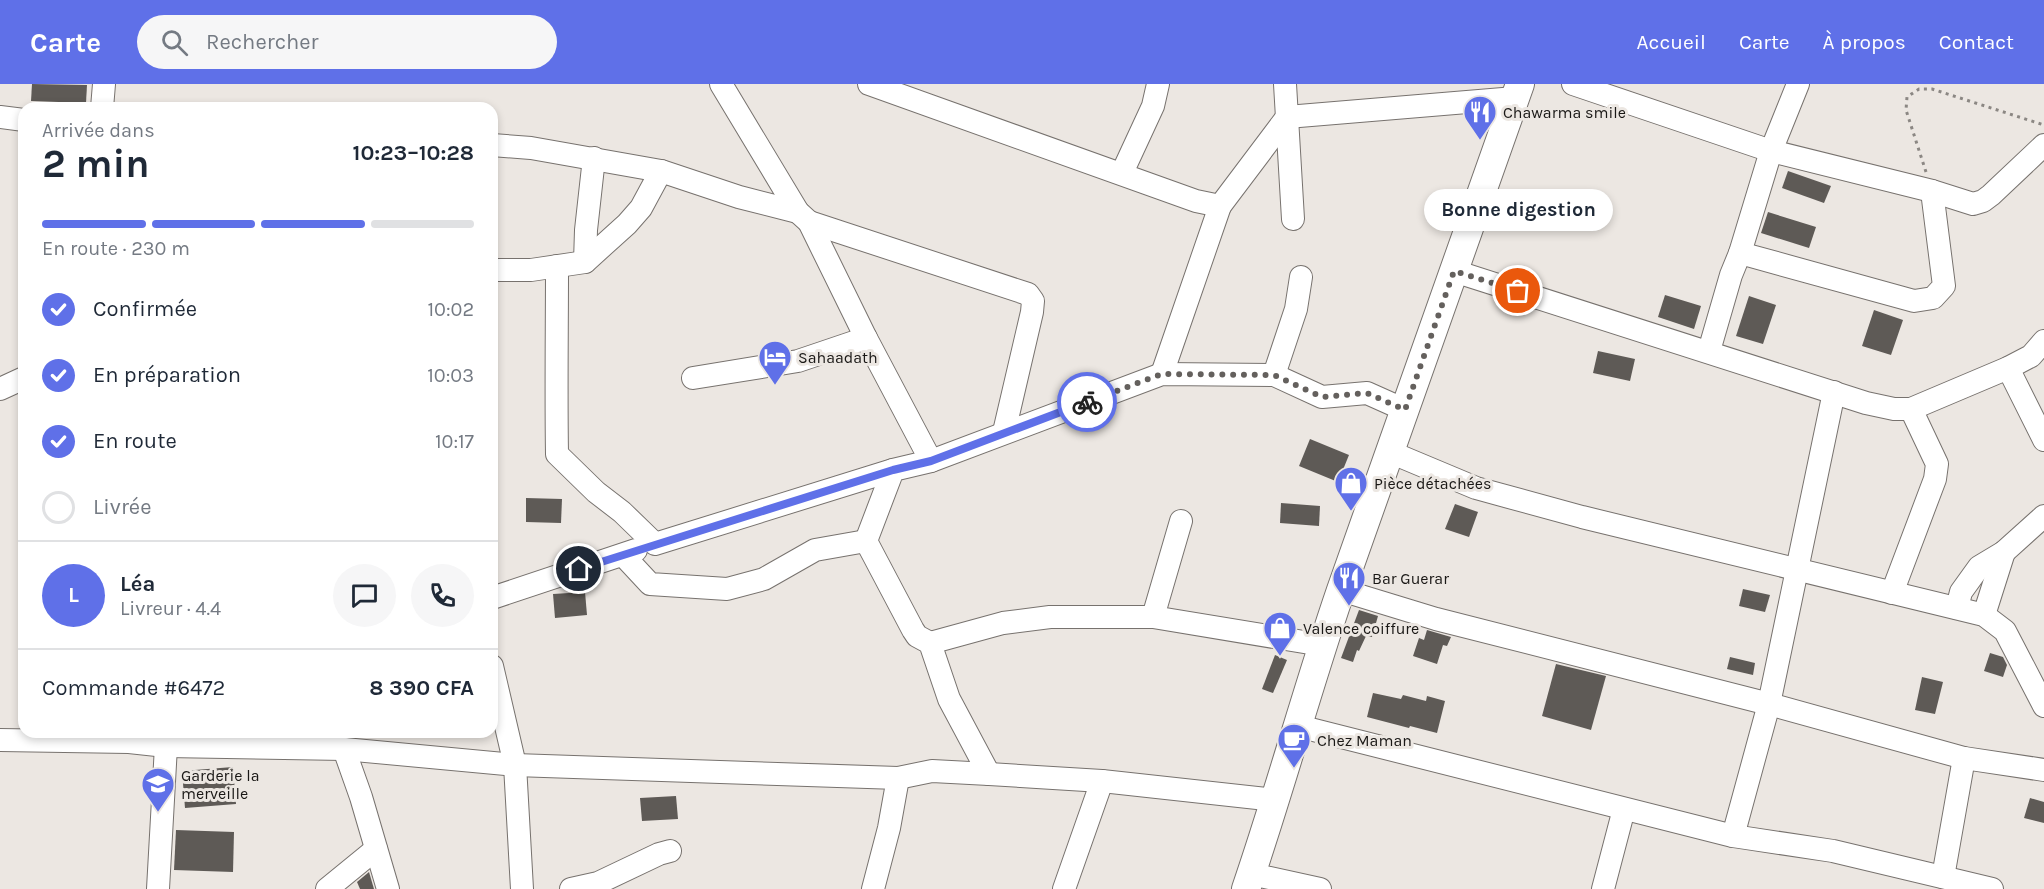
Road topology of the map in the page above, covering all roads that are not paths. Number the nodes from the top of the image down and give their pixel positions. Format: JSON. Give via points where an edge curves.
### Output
{"nodes":[{"id":1,"x":104,"y":84,"type":"edge"},
{"id":2,"x":721,"y":84,"type":"edge"},
{"id":3,"x":869,"y":84,"type":"edge"},
{"id":4,"x":1158,"y":84,"type":"edge"},
{"id":5,"x":1285,"y":84,"type":"edge"},
{"id":6,"x":1573,"y":84,"type":"edge"},
{"id":7,"x":1798,"y":84,"type":"edge"},
{"id":8,"x":1517,"y":91,"type":"edge"},
{"id":9,"x":930,"y":94,"type":"edge"},
{"id":10,"x":102,"y":102,"type":"edge"},
{"id":11,"x":0,"y":117,"type":"edge"},
{"id":12,"x":1287,"y":117,"type":"junction"},
{"id":13,"x":18,"y":119,"type":"edge"},
{"id":14,"x":498,"y":145,"type":"edge"},
{"id":15,"x":2044,"y":145,"type":"edge"},
{"id":16,"x":1771,"y":151,"type":"junction"},
{"id":17,"x":594,"y":158,"type":"junction"},
{"id":18,"x":661,"y":171,"type":"junction"},
{"id":19,"x":1122,"y":173,"type":"junction"},
{"id":20,"x":1932,"y":191,"type":"junction"},
{"id":21,"x":1220,"y":206,"type":"junction"},
{"id":22,"x":804,"y":217,"type":"junction"},
{"id":23,"x":1293,"y":219,"type":"dead end"},
{"id":24,"x":1740,"y":252,"type":"junction"},
{"id":25,"x":585,"y":262,"type":"junction"},
{"id":26,"x":557,"y":266,"type":"junction"},
{"id":27,"x":498,"y":270,"type":"edge"},
{"id":28,"x":1454,"y":271,"type":"junction"},
{"id":29,"x":1301,"y":277,"type":"dead end"},
{"id":30,"x":866,"y":338,"type":"junction"},
{"id":31,"x":2044,"y":341,"type":"edge"},
{"id":32,"x":1709,"y":351,"type":"junction"},
{"id":33,"x":2008,"y":368,"type":"junction"},
{"id":34,"x":1162,"y":374,"type":"junction"},
{"id":35,"x":1274,"y":375,"type":"junction"},
{"id":36,"x":693,"y":378,"type":"dead end"},
{"id":37,"x":18,"y":381,"type":"edge"},
{"id":38,"x":0,"y":389,"type":"edge"},
{"id":39,"x":1834,"y":392,"type":"junction"},
{"id":40,"x":1911,"y":409,"type":"junction"},
{"id":41,"x":1405,"y":410,"type":"junction"},
{"id":42,"x":1004,"y":432,"type":"junction"},
{"id":43,"x":2044,"y":440,"type":"edge"},
{"id":44,"x":1390,"y":452,"type":"junction"},
{"id":45,"x":931,"y":461,"type":"junction"},
{"id":46,"x":893,"y":470,"type":"junction"},
{"id":47,"x":2044,"y":516,"type":"edge"},
{"id":48,"x":1181,"y":521,"type":"dead end"},
{"id":49,"x":866,"y":541,"type":"junction"},
{"id":50,"x":655,"y":544,"type":"junction"},
{"id":51,"x":2004,"y":552,"type":"junction"},
{"id":52,"x":623,"y":555,"type":"junction"},
{"id":53,"x":1796,"y":571,"type":"junction"},
{"id":54,"x":1341,"y":590,"type":"junction"},
{"id":55,"x":1892,"y":593,"type":"junction"},
{"id":56,"x":498,"y":596,"type":"edge"},
{"id":57,"x":1957,"y":608,"type":"junction"},
{"id":58,"x":1984,"y":615,"type":"junction"},
{"id":59,"x":1153,"y":616,"type":"junction"},
{"id":60,"x":930,"y":643,"type":"junction"},
{"id":61,"x":1322,"y":645,"type":"junction"},
{"id":62,"x":498,"y":692,"type":"edge"},
{"id":63,"x":1769,"y":705,"type":"junction"},
{"id":64,"x":2044,"y":706,"type":"edge"},
{"id":65,"x":1298,"y":726,"type":"junction"},
{"id":66,"x":85,"y":738,"type":"edge"},
{"id":67,"x":148,"y":738,"type":"edge"},
{"id":68,"x":169,"y":739,"type":"edge"},
{"id":69,"x":0,"y":740,"type":"edge"},
{"id":70,"x":344,"y":749,"type":"junction"},
{"id":71,"x":1964,"y":758,"type":"junction"},
{"id":72,"x":515,"y":765,"type":"junction"},
{"id":73,"x":2044,"y":770,"type":"edge"},
{"id":74,"x":988,"y":774,"type":"junction"},
{"id":75,"x":898,"y":778,"type":"junction"},
{"id":76,"x":1102,"y":781,"type":"junction"},
{"id":77,"x":1276,"y":800,"type":"junction"},
{"id":78,"x":1624,"y":809,"type":"junction"},
{"id":79,"x":1733,"y":836,"type":"junction"},
{"id":80,"x":376,"y":849,"type":"junction"},
{"id":81,"x":670,"y":851,"type":"dead end"},
{"id":82,"x":1943,"y":877,"type":"junction"},
{"id":83,"x":1248,"y":882,"type":"edge"},
{"id":84,"x":156,"y":888,"type":"edge"},
{"id":85,"x":327,"y":889,"type":"edge"},
{"id":86,"x":388,"y":889,"type":"edge"},
{"id":87,"x":522,"y":889,"type":"edge"},
{"id":88,"x":571,"y":889,"type":"edge"},
{"id":89,"x":873,"y":889,"type":"edge"},
{"id":90,"x":1064,"y":889,"type":"edge"},
{"id":91,"x":1320,"y":889,"type":"edge"},
{"id":92,"x":1603,"y":889,"type":"edge"},
{"id":93,"x":1992,"y":889,"type":"edge"}],
"edges":[{"from":1,"to":10,"type":"street"},
{"from":2,"to":22,"type":"street"},
{"from":3,"to":9,"type":"street"},
{"from":4,"to":19,"type":"street","via":[[1153,106]]},
{"from":5,"to":12,"type":"street"},
{"from":6,"to":16,"type":"street"},
{"from":7,"to":16,"type":"street"},
{"from":8,"to":12,"type":"street"},
{"from":8,"to":28,"type":"main road"},
{"from":9,"to":19,"type":"street"},
{"from":11,"to":13,"type":"street"},
{"from":12,"to":21,"type":"street"},
{"from":12,"to":23,"type":"street"},
{"from":14,"to":17,"type":"street"},
{"from":15,"to":20,"type":"street","via":[[1983,201],[1973,204]]},
{"from":16,"to":20,"type":"street"},
{"from":16,"to":24,"type":"street"},
{"from":17,"to":18,"type":"street"},
{"from":17,"to":25,"type":"street"},
{"from":18,"to":22,"type":"street"},
{"from":18,"to":25,"type":"street","via":[[640,208]]},
{"from":19,"to":21,"type":"street"},
{"from":20,"to":24,"type":"street","via":[[1944,286],[1933,298],[1914,301]]},
{"from":21,"to":34,"type":"street"},
{"from":22,"to":30,"type":"street"},
{"from":22,"to":42,"type":"street","via":[[1028,294],[1033,301],[1032,312]]},
{"from":24,"to":32,"type":"street"},
{"from":25,"to":26,"type":"street"},
{"from":26,"to":27,"type":"street"},
{"from":26,"to":50,"type":"street","via":[[557,454]]},
{"from":28,"to":32,"type":"street"},
{"from":28,"to":41,"type":"main road"},
{"from":29,"to":35,"type":"street","via":[[1296,309]]},
{"from":30,"to":36,"type":"street","via":[[798,361]]},
{"from":30,"to":45,"type":"street"},
{"from":31,"to":33,"type":"street","via":[[2031,356]]},
{"from":32,"to":39,"type":"street"},
{"from":33,"to":40,"type":"street"},
{"from":33,"to":43,"type":"street"},
{"from":34,"to":35,"type":"street"},
{"from":34,"to":42,"type":"street"},
{"from":35,"to":41,"type":"street","via":[[1322,397],[1367,393]]},
{"from":37,"to":38,"type":"street"},
{"from":39,"to":40,"type":"street","via":[[1894,409]]},
{"from":39,"to":53,"type":"street"},
{"from":40,"to":55,"type":"street","via":[[1937,464],[1935,479]]},
{"from":41,"to":44,"type":"main road"},
{"from":42,"to":45,"type":"street"},
{"from":44,"to":53,"type":"street","via":[[1476,488]]},
{"from":44,"to":54,"type":"main road"},
{"from":45,"to":46,"type":"street"},
{"from":46,"to":49,"type":"street"},
{"from":46,"to":50,"type":"street"},
{"from":47,"to":51,"type":"street"},
{"from":48,"to":59,"type":"street"},
{"from":49,"to":52,"type":"street","via":[[815,550],[764,579],[727,589],[650,585]]},
{"from":49,"to":60,"type":"street","via":[[913,630]]},
{"from":50,"to":52,"type":"street"},
{"from":51,"to":57,"type":"street","via":[[1980,567],[1961,592]]},
{"from":51,"to":58,"type":"street"},
{"from":52,"to":56,"type":"street"},
{"from":53,"to":55,"type":"street"},
{"from":53,"to":63,"type":"street"},
{"from":54,"to":61,"type":"main road"},
{"from":54,"to":63,"type":"street","via":[[1447,622]]},
{"from":55,"to":57,"type":"street"},
{"from":57,"to":58,"type":"street"},
{"from":58,"to":64,"type":"street","via":[[2006,631]]},
{"from":59,"to":60,"type":"street","via":[[1050,617],[1003,623]]},
{"from":59,"to":61,"type":"street"},
{"from":60,"to":74,"type":"street","via":[[949,699]]},
{"from":61,"to":65,"type":"main road"},
{"from":62,"to":72,"type":"street"},
{"from":63,"to":71,"type":"street"},
{"from":63,"to":79,"type":"street"},
{"from":65,"to":77,"type":"main road"},
{"from":65,"to":78,"type":"street"},
{"from":66,"to":69,"type":"street"},
{"from":67,"to":68,"type":"street"},
{"from":68,"to":70,"type":"street"},
{"from":68,"to":84,"type":"street"},
{"from":70,"to":72,"type":"street"},
{"from":70,"to":80,"type":"street"},
{"from":71,"to":73,"type":"street"},
{"from":71,"to":82,"type":"street"},
{"from":72,"to":75,"type":"street"},
{"from":72,"to":87,"type":"street"},
{"from":74,"to":75,"type":"street","via":[[932,771]]},
{"from":74,"to":76,"type":"street"},
{"from":75,"to":89,"type":"street"},
{"from":76,"to":77,"type":"street"},
{"from":76,"to":90,"type":"street"},
{"from":77,"to":83,"type":"main road"},
{"from":78,"to":79,"type":"street"},
{"from":78,"to":92,"type":"street"},
{"from":79,"to":82,"type":"street","via":[[1833,850]]},
{"from":80,"to":85,"type":"street"},
{"from":80,"to":86,"type":"street"},
{"from":81,"to":88,"type":"street","via":[[598,883]]},
{"from":82,"to":93,"type":"street"},
{"from":83,"to":91,"type":"street"}]}
